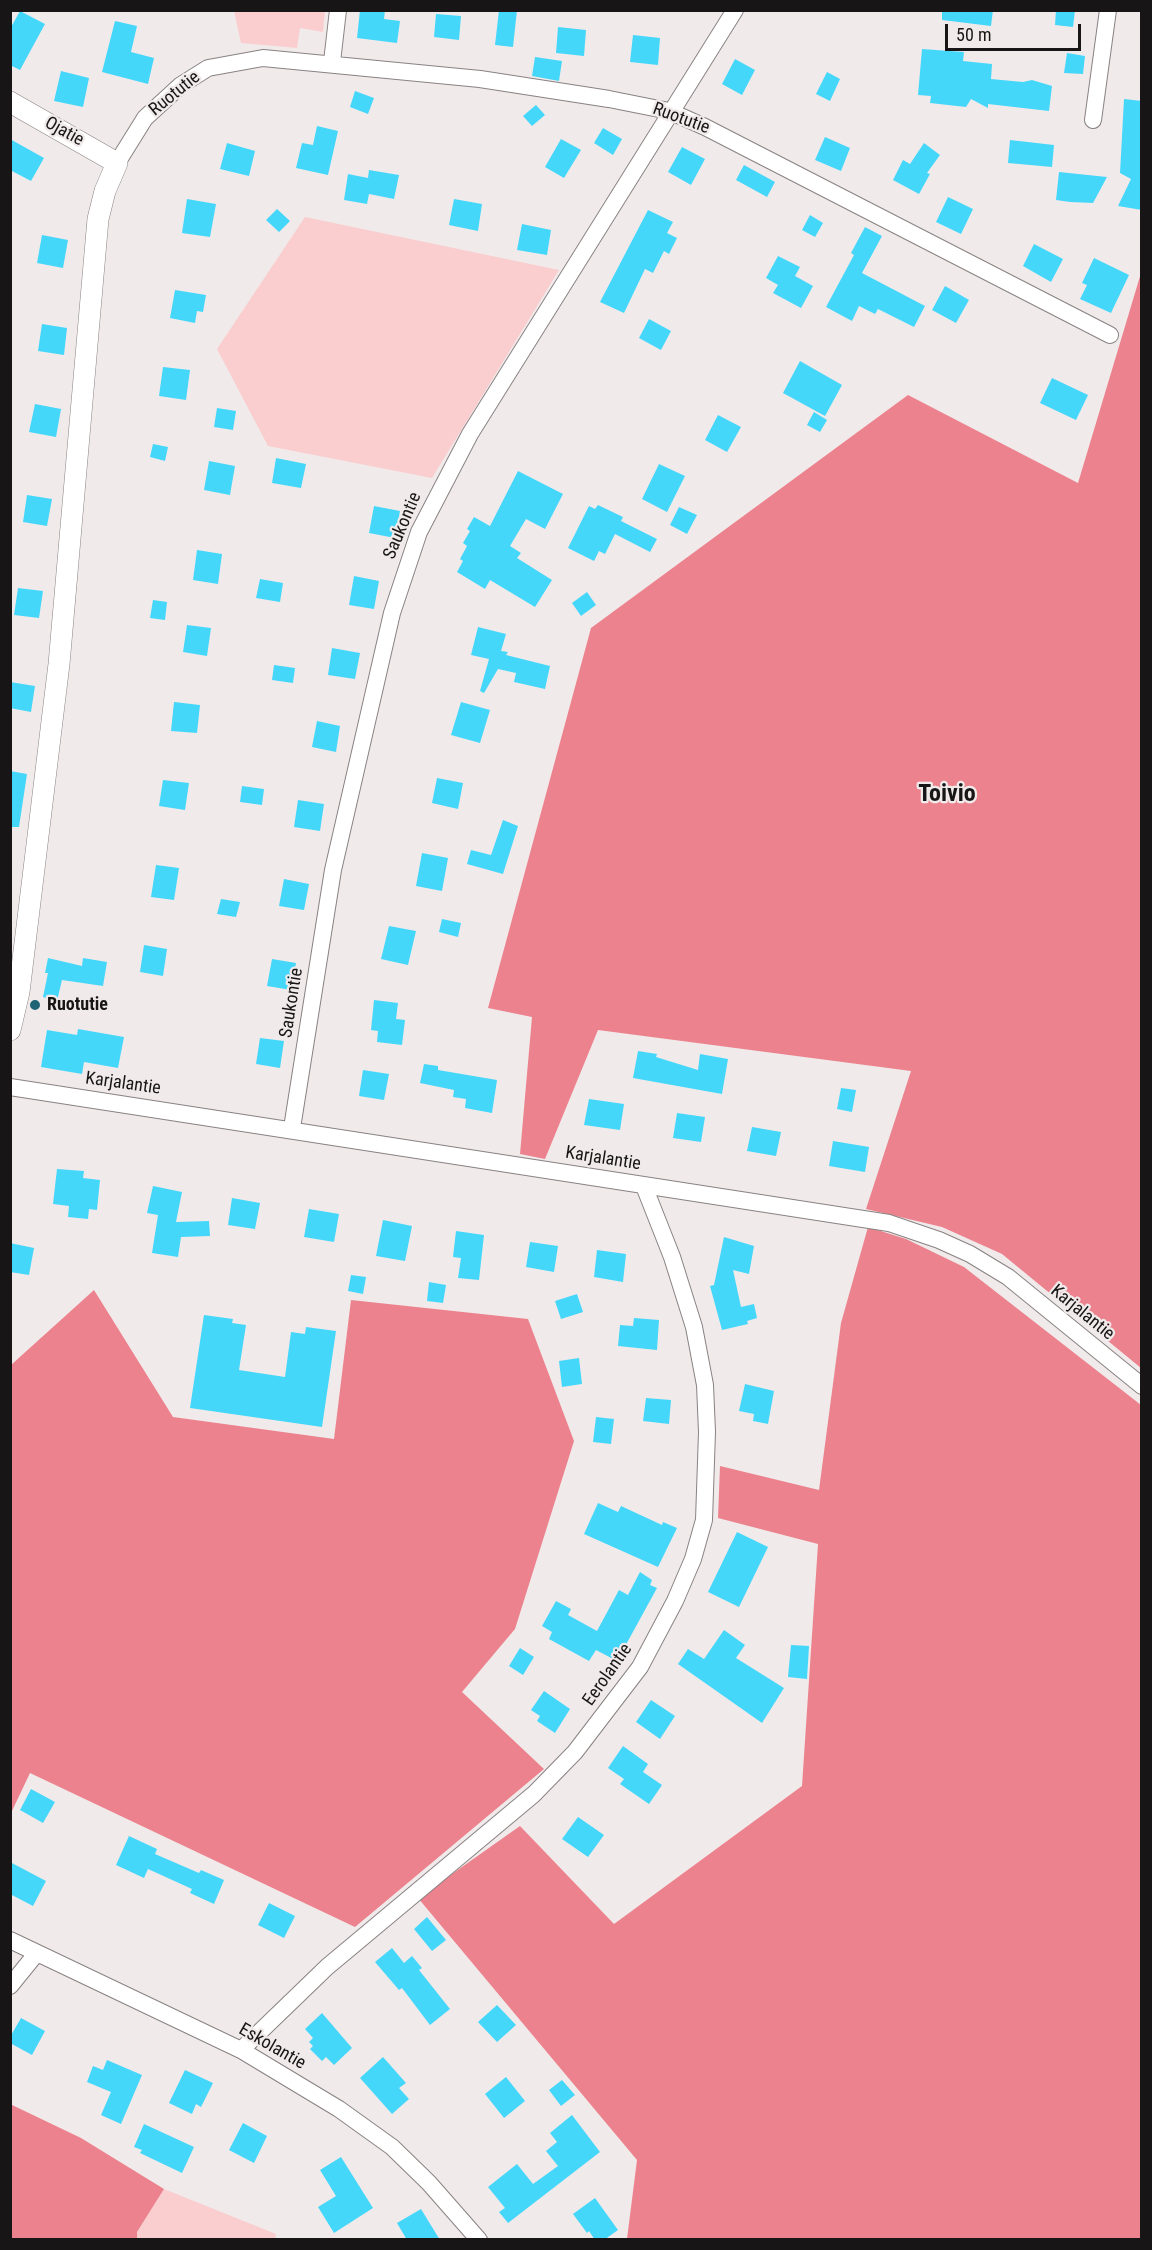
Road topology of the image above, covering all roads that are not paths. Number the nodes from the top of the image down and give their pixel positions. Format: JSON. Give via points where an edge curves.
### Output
{"nodes":[{"id":1,"x":338,"y":10,"type":"edge"},
{"id":2,"x":735,"y":10,"type":"edge"},
{"id":3,"x":1108,"y":10,"type":"edge"},
{"id":4,"x":332,"y":62,"type":"junction"},
{"id":5,"x":10,"y":102,"type":"edge"},
{"id":6,"x":669,"y":111,"type":"junction"},
{"id":7,"x":1093,"y":120,"type":"dead end"},
{"id":8,"x":117,"y":163,"type":"junction"},
{"id":9,"x":1110,"y":335,"type":"dead end"},
{"id":10,"x":10,"y":1030,"type":"edge"},
{"id":11,"x":10,"y":1087,"type":"edge"},
{"id":12,"x":292,"y":1128,"type":"junction"},
{"id":13,"x":644,"y":1186,"type":"junction"},
{"id":14,"x":1142,"y":1386,"type":"edge"},
{"id":15,"x":10,"y":1940,"type":"edge"},
{"id":16,"x":36,"y":1954,"type":"junction"},
{"id":17,"x":10,"y":1986,"type":"edge"},
{"id":18,"x":241,"y":2050,"type":"junction"},
{"id":19,"x":479,"y":2240,"type":"edge"}],
"edges":[{"from":1,"to":4,"type":"street"},
{"from":2,"to":6,"type":"street","name":"Saukontie"},
{"from":3,"to":7,"type":"street"},
{"from":4,"to":6,"type":"street","name":"Ruotutie","via":[[480,79]]},
{"from":4,"to":8,"type":"street","name":"Ruotutie","via":[[263,58],[208,68],[155,107],[136,129]]},
{"from":5,"to":8,"type":"street","name":"Ojatie"},
{"from":6,"to":9,"type":"street","name":"Ruotutie"},
{"from":6,"to":12,"type":"street","name":"Saukontie","via":[[470,434],[419,532],[392,613],[333,870]]},
{"from":8,"to":10,"type":"street","name":"Ruotutie","via":[[98,219],[59,664],[19,992]]},
{"from":11,"to":12,"type":"street","name":"Karjalantie"},
{"from":12,"to":13,"type":"street","name":"Karjalantie"},
{"from":13,"to":14,"type":"street","name":"Karjalantie","via":[[864,1218],[939,1240],[1008,1277]]},
{"from":13,"to":18,"type":"street","name":"Eerolantie","via":[[694,1327],[705,1385],[704,1520],[675,1600],[640,1667],[567,1761],[534,1794],[327,1967]]},
{"from":15,"to":16,"type":"street","name":"Eskolantie"},
{"from":16,"to":17,"type":"street"},
{"from":16,"to":18,"type":"street","name":"Eskolantie"},
{"from":18,"to":19,"type":"street","name":"Eskolantie","via":[[339,2109],[392,2147]]}]}
